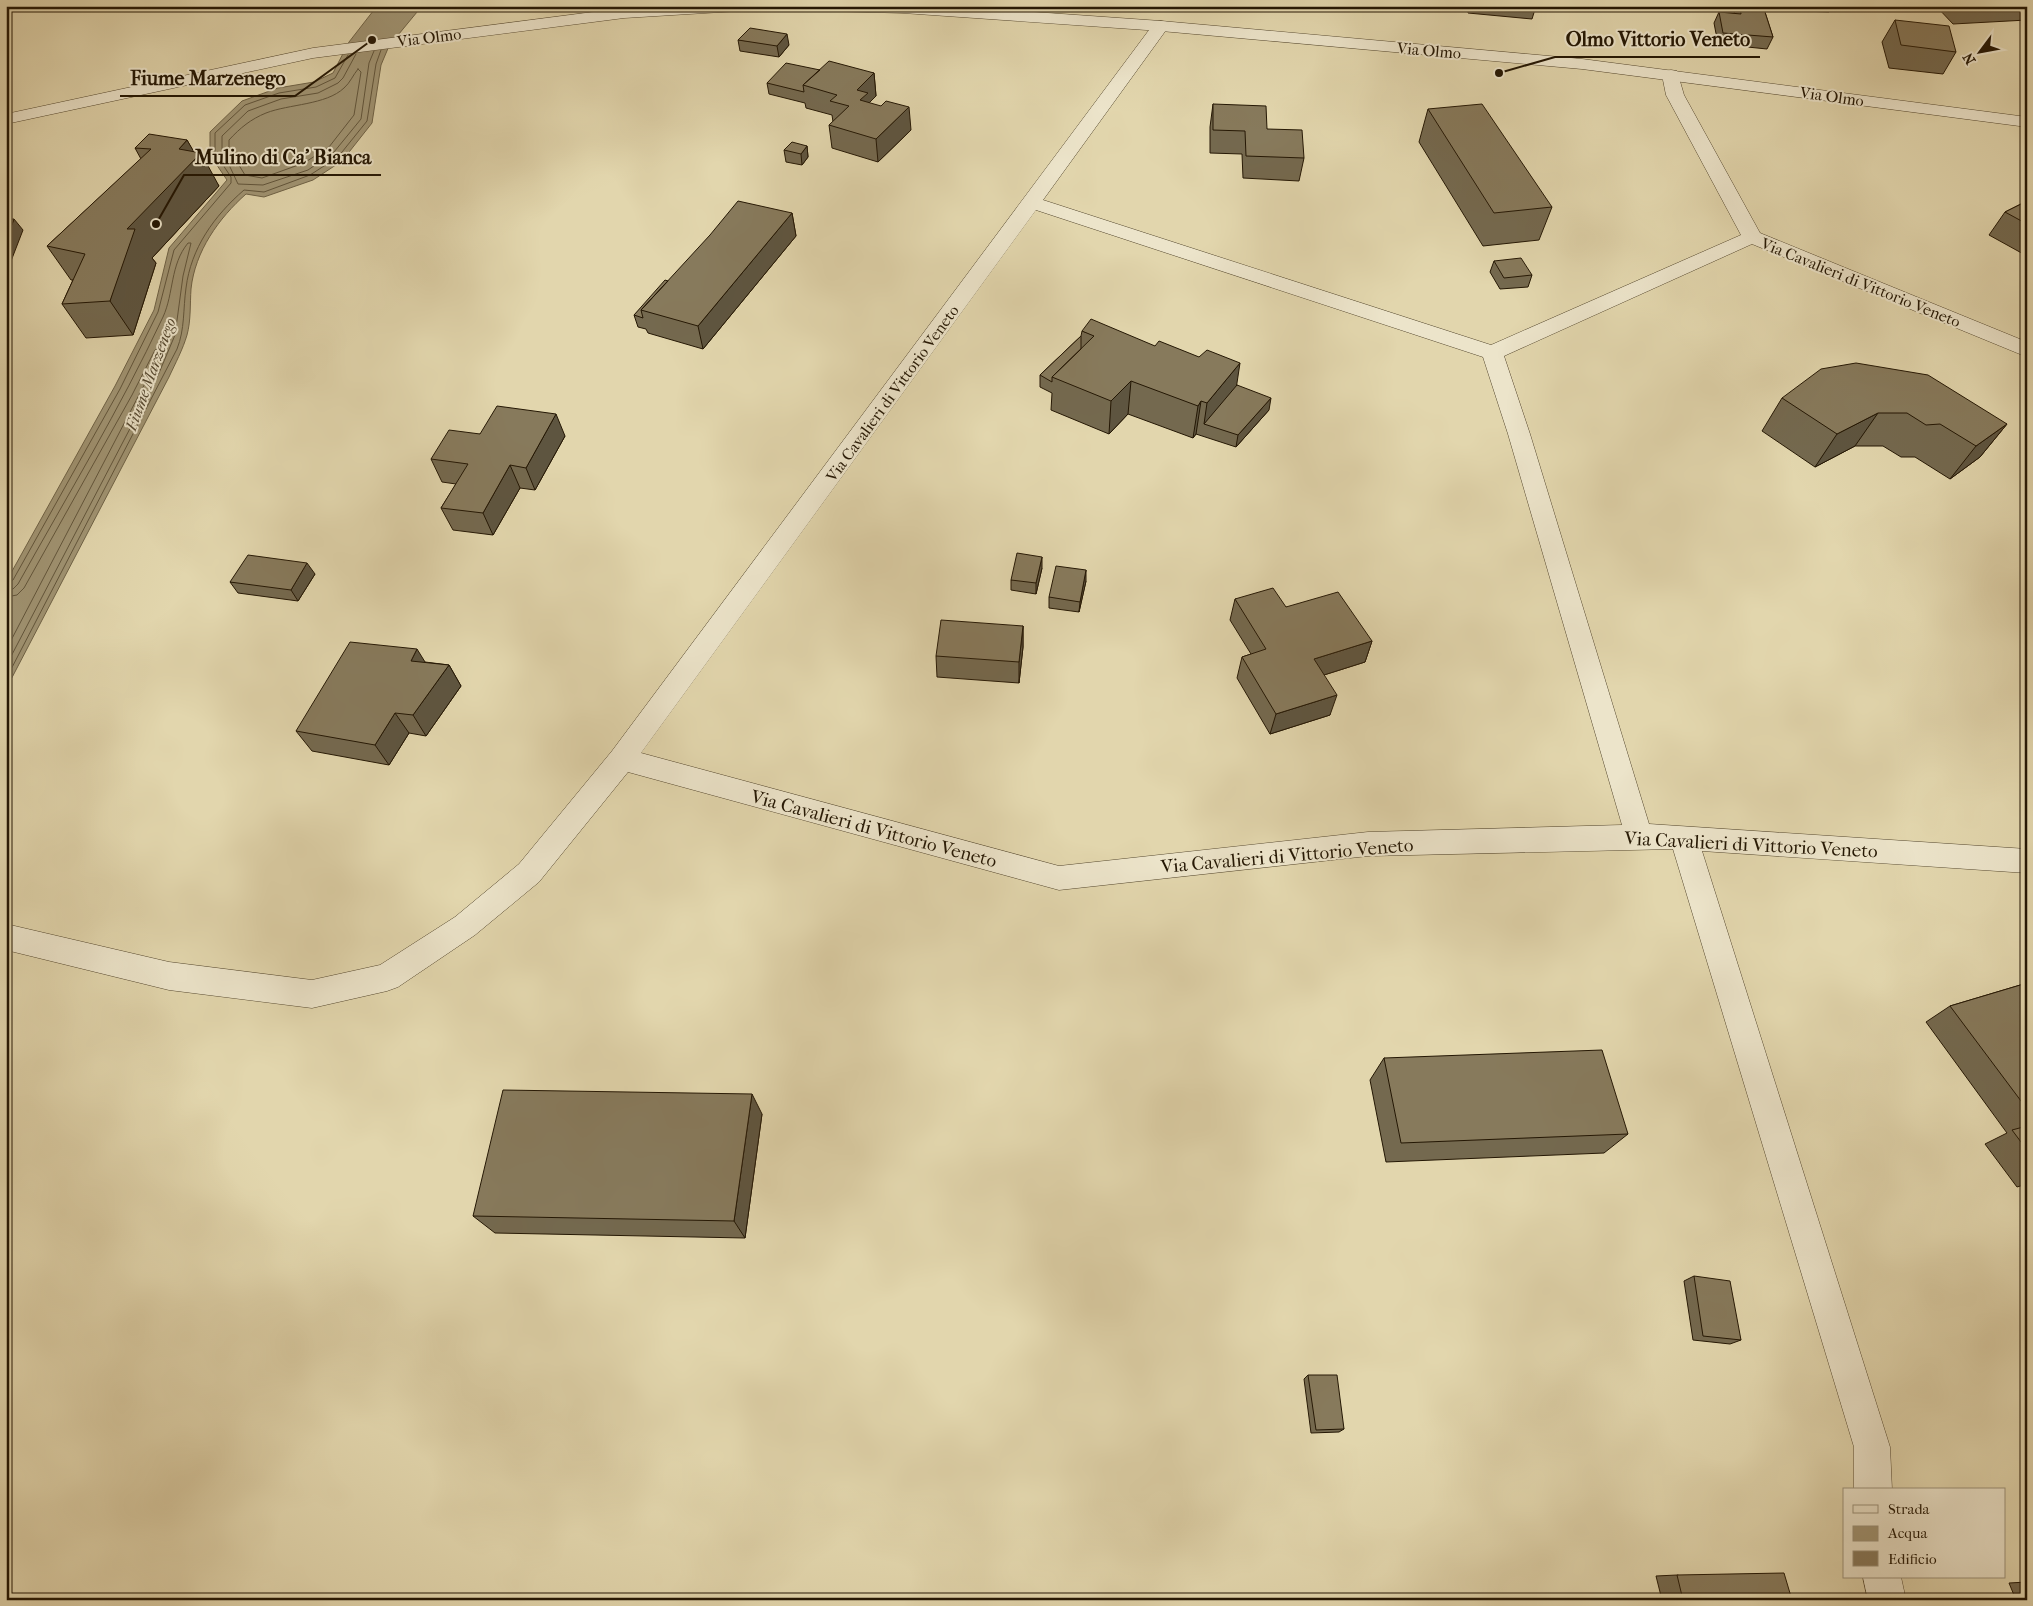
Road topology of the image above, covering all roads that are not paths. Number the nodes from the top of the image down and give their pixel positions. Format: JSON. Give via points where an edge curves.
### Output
{"nodes":[{"id":1,"x":738,"y":6,"type":"edge"},
{"id":2,"x":829,"y":6,"type":"edge"},
{"id":3,"x":1162,"y":26,"type":"junction"},
{"id":4,"x":1671,"y":75,"type":"junction"},
{"id":5,"x":13,"y":118,"type":"edge"},
{"id":6,"x":2027,"y":122,"type":"edge"},
{"id":7,"x":1032,"y":203,"type":"junction"},
{"id":8,"x":1752,"y":237,"type":"junction"},
{"id":9,"x":2027,"y":350,"type":"edge"},
{"id":10,"x":1492,"y":353,"type":"junction"},
{"id":11,"x":622,"y":759,"type":"junction"},
{"id":12,"x":1639,"y":837,"type":"junction"},
{"id":13,"x":1684,"y":838,"type":"junction"},
{"id":14,"x":2027,"y":861,"type":"edge"},
{"id":15,"x":6,"y":937,"type":"edge"},
{"id":16,"x":1873,"y":1488,"type":"edge"},
{"id":17,"x":1882,"y":1578,"type":"edge"},
{"id":18,"x":1887,"y":1600,"type":"edge"}],
"edges":[{"from":1,"to":5,"type":"street","name":"Via Olmo","via":[[624,13],[313,53]]},
{"from":2,"to":3,"type":"street","name":"Via Olmo"},
{"from":3,"to":4,"type":"street","name":"Via Olmo"},
{"from":3,"to":7,"type":"street","name":"Via Cavalieri di Vittorio Veneto"},
{"from":4,"to":6,"type":"street","name":"Via Olmo"},
{"from":4,"to":8,"type":"street","name":"Via Cavalieri di Vittorio Veneto","via":[[1675,95]]},
{"from":7,"to":10,"type":"street"},
{"from":7,"to":11,"type":"street","name":"Via Cavalieri di Vittorio Veneto"},
{"from":8,"to":9,"type":"street","name":"Via Cavalieri di Vittorio Veneto"},
{"from":8,"to":10,"type":"street"},
{"from":10,"to":12,"type":"street"},
{"from":11,"to":12,"type":"street","name":"Via Cavalieri di Vittorio Veneto","via":[[1059,878],[1368,844]]},
{"from":11,"to":15,"type":"street","name":"Via Cavalieri di Vittorio Veneto","via":[[529,873],[466,926],[387,977],[312,994],[169,976]]},
{"from":12,"to":13,"type":"street","name":"Via Cavalieri di Vittorio Veneto"},
{"from":13,"to":14,"type":"street","name":"Via Cavalieri di Vittorio Veneto"},
{"from":13,"to":16,"type":"street","via":[[1872,1447]]},
{"from":17,"to":18,"type":"street"}]}
